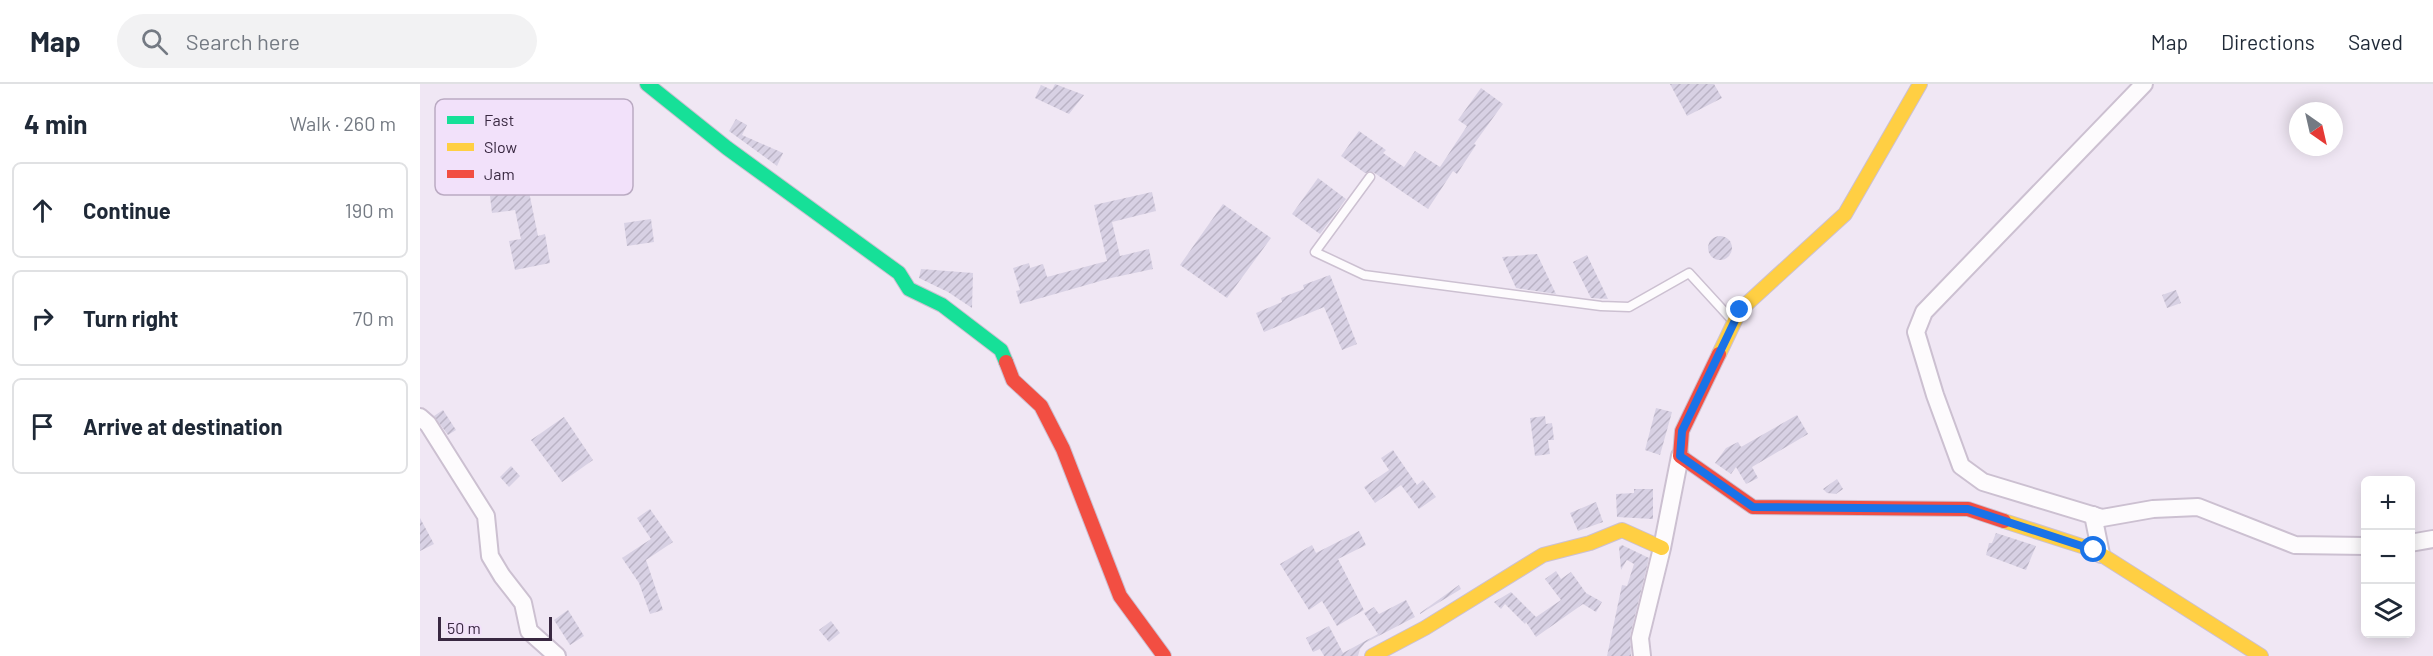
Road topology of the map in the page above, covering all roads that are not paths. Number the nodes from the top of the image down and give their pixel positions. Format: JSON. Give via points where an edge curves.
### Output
{"nodes":[{"id":1,"x":647,"y":84,"type":"edge"},
{"id":2,"x":1920,"y":84,"type":"edge"},
{"id":3,"x":2144,"y":84,"type":"edge"},
{"id":4,"x":1370,"y":177,"type":"dead end"},
{"id":5,"x":1733,"y":321,"type":"junction"},
{"id":6,"x":420,"y":417,"type":"edge"},
{"id":7,"x":1680,"y":456,"type":"junction"},
{"id":8,"x":2093,"y":515,"type":"junction"},
{"id":9,"x":2433,"y":539,"type":"edge"},
{"id":10,"x":2415,"y":542,"type":"edge"},
{"id":11,"x":2361,"y":546,"type":"edge"},
{"id":12,"x":1662,"y":548,"type":"junction"},
{"id":13,"x":2101,"y":554,"type":"junction"},
{"id":14,"x":557,"y":656,"type":"edge"},
{"id":15,"x":1164,"y":656,"type":"edge"},
{"id":16,"x":1372,"y":656,"type":"edge"},
{"id":17,"x":1642,"y":656,"type":"edge"},
{"id":18,"x":2261,"y":656,"type":"edge"}],
"edges":[{"from":1,"to":15,"type":"street","via":[[727,148],[899,273],[909,289],[942,304],[1001,350],[1013,380],[1041,406],[1063,449],[1120,596]]},
{"from":2,"to":5,"type":"street","via":[[1845,214],[1740,310]]},
{"from":3,"to":8,"type":"street","via":[[1924,312],[1916,332],[1961,466],[1983,482]]},
{"from":4,"to":5,"type":"lane","via":[[1315,252],[1364,275],[1629,307],[1689,273]]},
{"from":5,"to":7,"type":"street","via":[[1682,431]]},
{"from":6,"to":14,"type":"street","via":[[486,516],[490,556],[523,603],[529,630]]},
{"from":7,"to":12,"type":"street"},
{"from":7,"to":13,"type":"street","via":[[1753,507],[1968,509]]},
{"from":8,"to":11,"type":"street","via":[[2102,518],[2153,509],[2198,507],[2295,545]]},
{"from":8,"to":13,"type":"street"},
{"from":9,"to":10,"type":"street"},
{"from":12,"to":16,"type":"street","via":[[1622,530],[1543,555]]},
{"from":12,"to":17,"type":"street","via":[[1640,638]]},
{"from":13,"to":18,"type":"street"}]}
